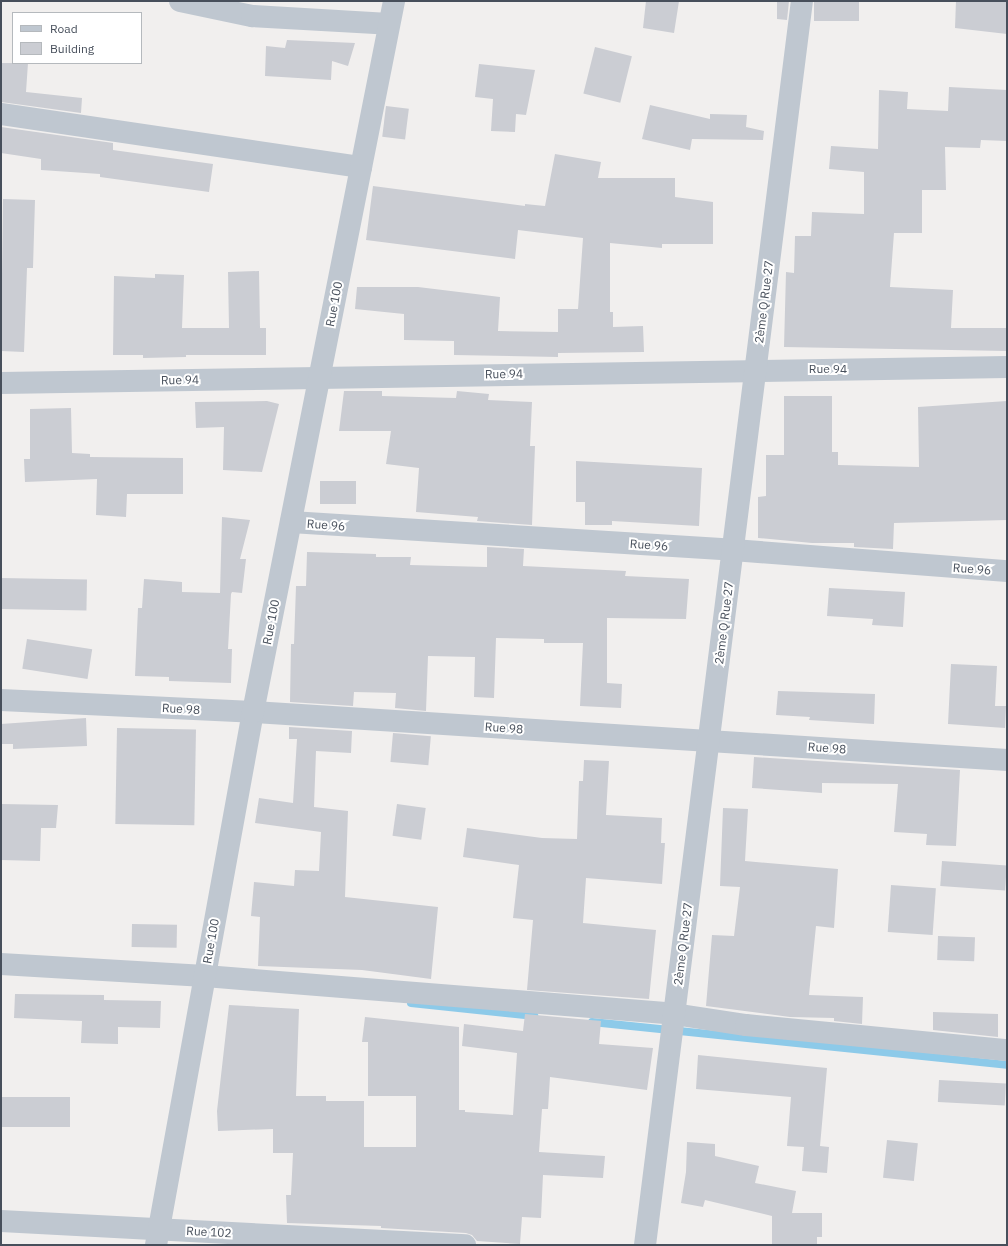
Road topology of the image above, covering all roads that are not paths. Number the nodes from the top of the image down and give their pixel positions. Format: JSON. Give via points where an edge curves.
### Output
{"nodes":[{"id":1,"x":180,"y":1,"type":"edge"},
{"id":2,"x":394,"y":1,"type":"edge"},
{"id":3,"x":802,"y":1,"type":"edge"},
{"id":4,"x":390,"y":24,"type":"junction"},
{"id":5,"x":1,"y":114,"type":"edge"},
{"id":6,"x":361,"y":167,"type":"junction"},
{"id":7,"x":1007,"y":367,"type":"edge"},
{"id":8,"x":756,"y":369,"type":"junction"},
{"id":9,"x":320,"y":378,"type":"junction"},
{"id":10,"x":1,"y":383,"type":"edge"},
{"id":11,"x":291,"y":522,"type":"junction"},
{"id":12,"x":733,"y":550,"type":"junction"},
{"id":13,"x":1007,"y":571,"type":"edge"},
{"id":14,"x":1,"y":700,"type":"edge"},
{"id":15,"x":253,"y":712,"type":"junction"},
{"id":16,"x":708,"y":740,"type":"junction"},
{"id":17,"x":1007,"y":760,"type":"edge"},
{"id":18,"x":1,"y":964,"type":"edge"},
{"id":19,"x":205,"y":976,"type":"junction"},
{"id":20,"x":674,"y":1014,"type":"junction"},
{"id":21,"x":1007,"y":1050,"type":"edge"},
{"id":22,"x":1,"y":1221,"type":"edge"},
{"id":23,"x":157,"y":1237,"type":"edge"},
{"id":24,"x":465,"y":1245,"type":"edge"},
{"id":25,"x":645,"y":1245,"type":"edge"}],
"edges":[{"from":1,"to":4,"type":"street","via":[[252,16]]},
{"from":2,"to":4,"type":"street","name":"Rue 100"},
{"from":3,"to":8,"type":"street","name":"2ème Q Rue 27"},
{"from":4,"to":6,"type":"street","name":"Rue 100"},
{"from":5,"to":6,"type":"street"},
{"from":6,"to":9,"type":"street","name":"Rue 100"},
{"from":7,"to":8,"type":"street","name":"Rue 94"},
{"from":8,"to":9,"type":"street","name":"Rue 94"},
{"from":8,"to":12,"type":"street","name":"2ème Q Rue 27"},
{"from":9,"to":10,"type":"street","name":"Rue 94"},
{"from":9,"to":11,"type":"street","name":"Rue 100"},
{"from":11,"to":12,"type":"street","name":"Rue 96"},
{"from":11,"to":15,"type":"street","name":"Rue 100"},
{"from":12,"to":13,"type":"street","name":"Rue 96"},
{"from":12,"to":16,"type":"street","name":"2ème Q Rue 27"},
{"from":14,"to":15,"type":"street","name":"Rue 98"},
{"from":15,"to":16,"type":"street","name":"Rue 98"},
{"from":15,"to":19,"type":"street","name":"Rue 100"},
{"from":16,"to":17,"type":"street","name":"Rue 98"},
{"from":16,"to":20,"type":"street","name":"2ème Q Rue 27"},
{"from":18,"to":19,"type":"street"},
{"from":19,"to":20,"type":"street"},
{"from":19,"to":23,"type":"street","name":"Rue 100"},
{"from":20,"to":21,"type":"street","via":[[746,1025]]},
{"from":20,"to":25,"type":"street","name":"2ème Q Rue 27"},
{"from":22,"to":23,"type":"street","name":"Rue 102"},
{"from":23,"to":24,"type":"street","name":"Rue 102"}]}
